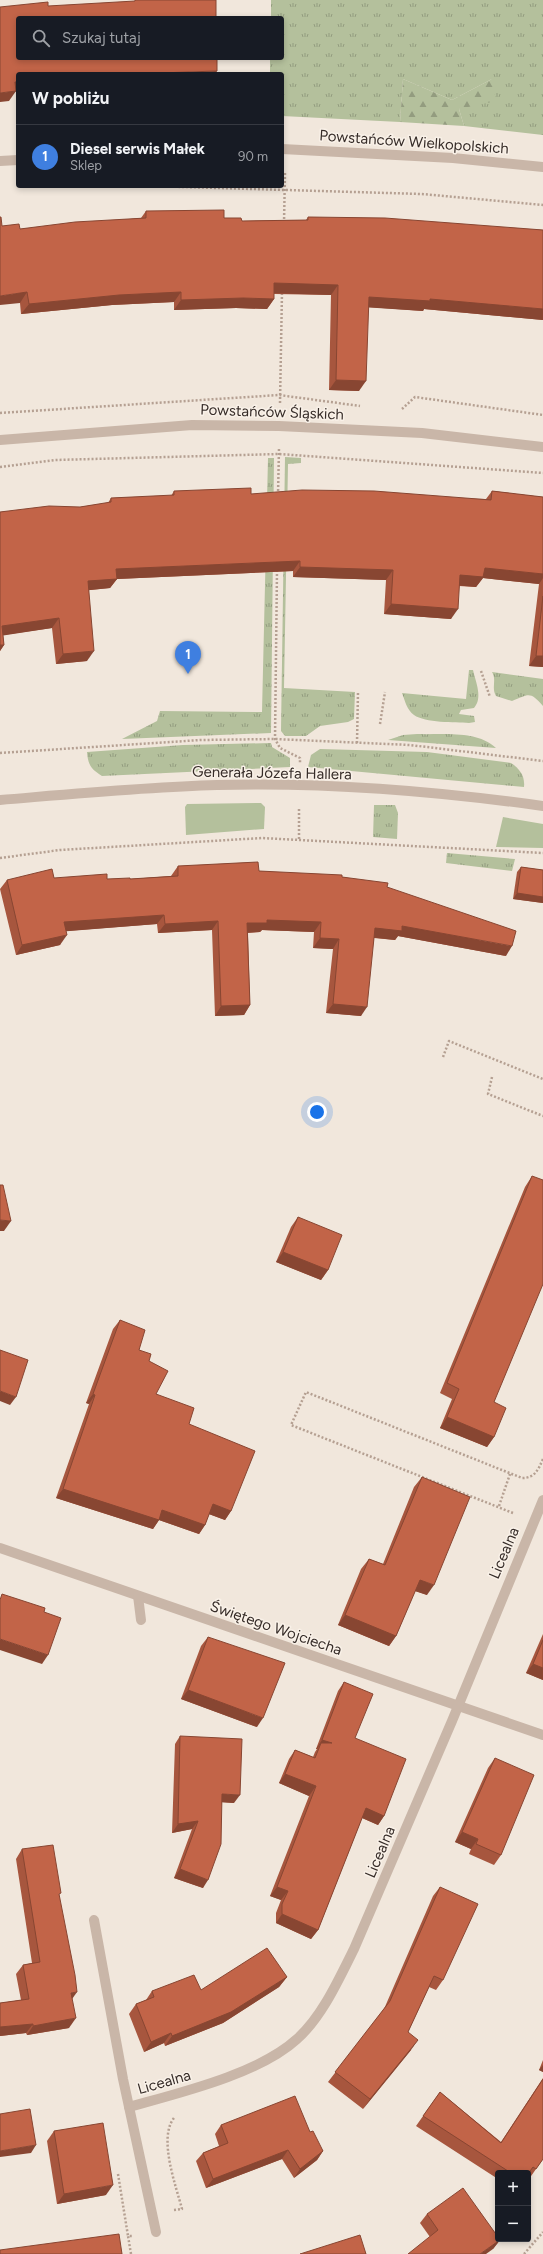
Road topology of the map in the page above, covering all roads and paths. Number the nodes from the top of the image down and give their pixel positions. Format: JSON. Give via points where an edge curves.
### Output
{"nodes":[{"id":1,"x":284,"y":149,"type":"edge"},
{"id":2,"x":16,"y":160,"type":"edge"},
{"id":3,"x":0,"y":161,"type":"edge"},
{"id":4,"x":543,"y":167,"type":"edge"},
{"id":5,"x":217,"y":188,"type":"edge"},
{"id":6,"x":284,"y":190,"type":"junction"},
{"id":7,"x":543,"y":205,"type":"edge"},
{"id":8,"x":283,"y":229,"type":"edge"},
{"id":9,"x":282,"y":284,"type":"edge"},
{"id":10,"x":280,"y":398,"type":"dead end"},
{"id":11,"x":0,"y":440,"type":"edge"},
{"id":12,"x":543,"y":447,"type":"edge"},
{"id":13,"x":279,"y":454,"type":"junction"},
{"id":14,"x":0,"y":467,"type":"edge"},
{"id":15,"x":543,"y":473,"type":"edge"},
{"id":16,"x":278,"y":502,"type":"edge"},
{"id":17,"x":277,"y":565,"type":"edge"},
{"id":18,"x":481,"y":671,"type":"dead end"},
{"id":19,"x":358,"y":692,"type":"dead end"},
{"id":20,"x":385,"y":692,"type":"dead end"},
{"id":21,"x":490,"y":697,"type":"dead end"},
{"id":22,"x":380,"y":724,"type":"dead end"},
{"id":23,"x":275,"y":739,"type":"junction"},
{"id":24,"x":357,"y":743,"type":"junction"},
{"id":25,"x":0,"y":753,"type":"edge"},
{"id":26,"x":543,"y":761,"type":"edge"},
{"id":27,"x":0,"y":800,"type":"edge"},
{"id":28,"x":543,"y":806,"type":"edge"},
{"id":29,"x":543,"y":853,"type":"edge"},
{"id":30,"x":0,"y":858,"type":"edge"},
{"id":31,"x":443,"y":1057,"type":"dead end"},
{"id":32,"x":492,"y":1077,"type":"dead end"},
{"id":33,"x":543,"y":1079,"type":"edge"},
{"id":34,"x":543,"y":1116,"type":"edge"},
{"id":35,"x":543,"y":1459,"type":"edge"},
{"id":36,"x":510,"y":1474,"type":"junction"},
{"id":37,"x":543,"y":1500,"type":"edge"},
{"id":38,"x":499,"y":1506,"type":"junction"},
{"id":39,"x":515,"y":1518,"type":"dead end"},
{"id":40,"x":0,"y":1548,"type":"edge"},
{"id":41,"x":138,"y":1596,"type":"junction"},
{"id":42,"x":141,"y":1620,"type":"dead end"},
{"id":43,"x":458,"y":1707,"type":"junction"},
{"id":44,"x":543,"y":1735,"type":"edge"},
{"id":45,"x":94,"y":1920,"type":"dead end"},
{"id":46,"x":129,"y":2107,"type":"junction"},
{"id":47,"x":117,"y":2167,"type":"dead end"},
{"id":48,"x":156,"y":2232,"type":"dead end"},
{"id":49,"x":543,"y":2232,"type":"edge"},
{"id":50,"x":128,"y":2236,"type":"dead end"},
{"id":51,"x":524,"y":2254,"type":"edge"}],
"edges":[{"from":1,"to":4,"type":"street","name":"Powstańców Wielkopolskich","via":[[453,158]]},
{"from":2,"to":3,"type":"street"},
{"from":5,"to":6,"type":"path"},
{"from":6,"to":7,"type":"path","via":[[422,194]]},
{"from":6,"to":8,"type":"path"},
{"from":9,"to":10,"type":"path"},
{"from":11,"to":12,"type":"street","name":"Powstańców Śląskich","via":[[192,425],[279,426],[422,433]]},
{"from":13,"to":14,"type":"path","via":[[54,460]]},
{"from":13,"to":15,"type":"path"},
{"from":13,"to":16,"type":"path"},
{"from":17,"to":23,"type":"path"},
{"from":18,"to":21,"type":"path"},
{"from":19,"to":24,"type":"path"},
{"from":20,"to":22,"type":"path"},
{"from":23,"to":24,"type":"path"},
{"from":23,"to":25,"type":"path","via":[[201,740]]},
{"from":24,"to":26,"type":"path","via":[[410,745]]},
{"from":27,"to":28,"type":"street","name":"Generała Józefa Hallera","via":[[131,789],[263,785],[414,792]]},
{"from":29,"to":30,"type":"path","via":[[262,838],[60,850]]},
{"from":31,"to":33,"type":"path","via":[[449,1041]]},
{"from":32,"to":34,"type":"path","via":[[488,1094]]},
{"from":35,"to":36,"type":"path","via":[[538,1471],[531,1477],[522,1478]]},
{"from":36,"to":38,"type":"path"},
{"from":36,"to":38,"type":"path","via":[[306,1392],[291,1425]]},
{"from":37,"to":43,"type":"street","name":"Licealna"},
{"from":38,"to":39,"type":"path","via":[[511,1511]]},
{"from":40,"to":41,"type":"street","name":"Świętego Wojciecha"},
{"from":41,"to":42,"type":"street"},
{"from":41,"to":43,"type":"street","name":"Świętego Wojciecha"},
{"from":43,"to":44,"type":"street","name":"Świętego Wojciecha"},
{"from":43,"to":46,"type":"street","name":"Licealna","via":[[354,1949],[336,1986],[298,2039],[238,2072],[202,2086]]},
{"from":45,"to":46,"type":"street","name":"Licealna"},
{"from":46,"to":48,"type":"street","name":"Licealna"},
{"from":47,"to":50,"type":"path"},
{"from":49,"to":51,"type":"path"}]}
